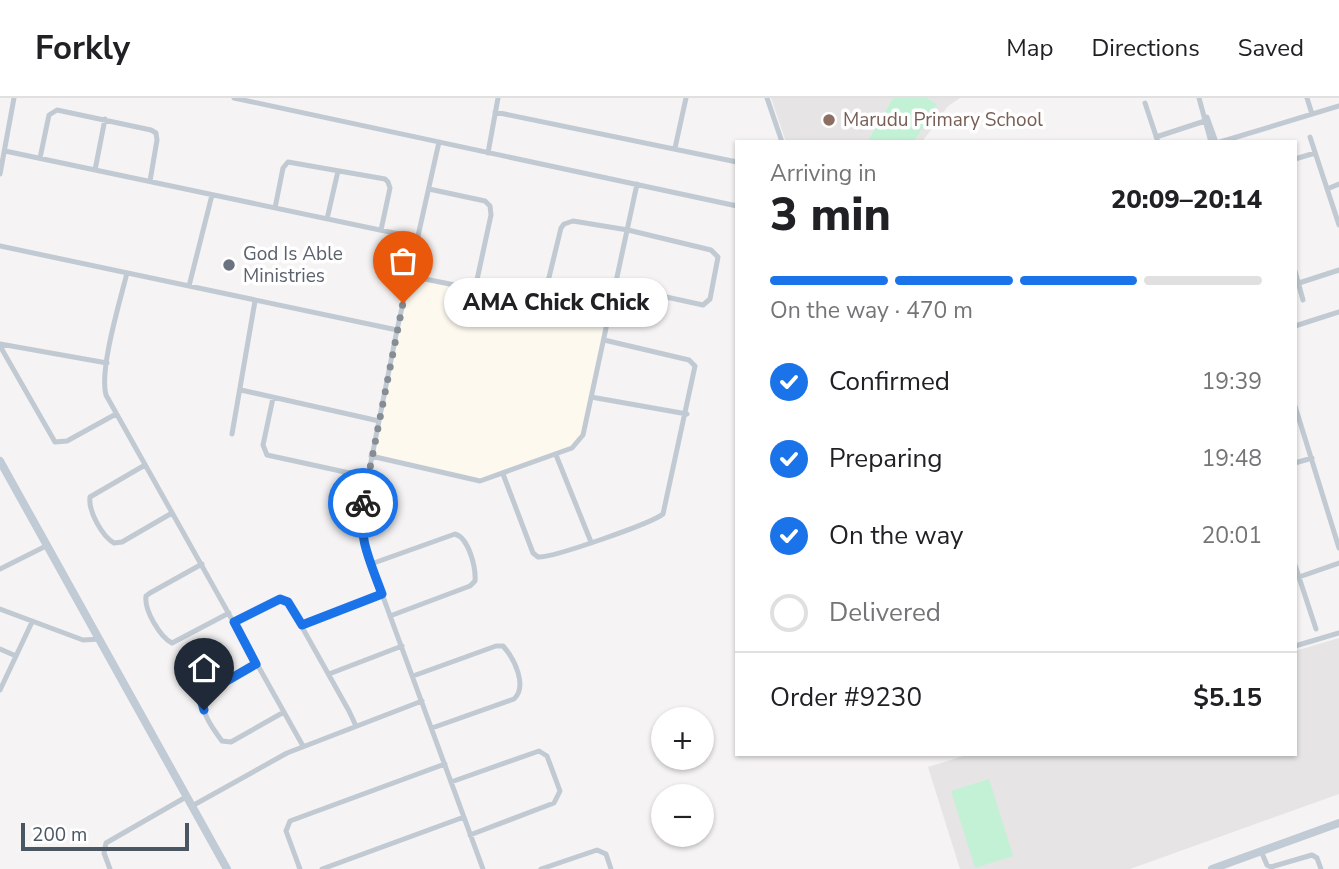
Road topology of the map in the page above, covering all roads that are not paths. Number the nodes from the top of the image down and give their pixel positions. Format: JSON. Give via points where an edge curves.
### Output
{"nodes":[{"id":1,"x":14,"y":98,"type":"edge"},
{"id":2,"x":234,"y":98,"type":"edge"},
{"id":3,"x":498,"y":98,"type":"edge"},
{"id":4,"x":686,"y":98,"type":"edge"},
{"id":5,"x":766,"y":98,"type":"edge"},
{"id":6,"x":1199,"y":98,"type":"edge"},
{"id":7,"x":1307,"y":98,"type":"edge"},
{"id":8,"x":1145,"y":103,"type":"dead end"},
{"id":9,"x":1339,"y":106,"type":"edge"},
{"id":10,"x":495,"y":112,"type":"junction"},
{"id":11,"x":1312,"y":114,"type":"junction"},
{"id":12,"x":105,"y":119,"type":"junction"},
{"id":13,"x":1206,"y":120,"type":"junction"},
{"id":14,"x":1310,"y":137,"type":"dead end"},
{"id":15,"x":1157,"y":139,"type":"edge"},
{"id":16,"x":781,"y":140,"type":"edge"},
{"id":17,"x":1211,"y":140,"type":"edge"},
{"id":18,"x":1217,"y":140,"type":"edge"},
{"id":19,"x":1225,"y":140,"type":"edge"},
{"id":20,"x":439,"y":142,"type":"junction"},
{"id":21,"x":675,"y":148,"type":"junction"},
{"id":22,"x":5,"y":151,"type":"junction"},
{"id":23,"x":488,"y":153,"type":"junction"},
{"id":24,"x":1315,"y":153,"type":"junction"},
{"id":25,"x":40,"y":158,"type":"junction"},
{"id":26,"x":1297,"y":158,"type":"edge"},
{"id":27,"x":735,"y":162,"type":"edge"},
{"id":28,"x":95,"y":170,"type":"junction"},
{"id":29,"x":338,"y":171,"type":"junction"},
{"id":30,"x":0,"y":174,"type":"edge"},
{"id":31,"x":150,"y":181,"type":"junction"},
{"id":32,"x":637,"y":184,"type":"junction"},
{"id":33,"x":1339,"y":184,"type":"edge"},
{"id":34,"x":429,"y":189,"type":"junction"},
{"id":35,"x":1327,"y":189,"type":"junction"},
{"id":36,"x":212,"y":195,"type":"junction"},
{"id":37,"x":735,"y":206,"type":"edge"},
{"id":38,"x":275,"y":208,"type":"junction"},
{"id":39,"x":327,"y":219,"type":"junction"},
{"id":40,"x":1339,"y":225,"type":"edge"},
{"id":41,"x":382,"y":230,"type":"junction"},
{"id":42,"x":628,"y":230,"type":"junction"},
{"id":43,"x":418,"y":238,"type":"junction"},
{"id":44,"x":0,"y":246,"type":"edge"},
{"id":45,"x":1339,"y":270,"type":"edge"},
{"id":46,"x":127,"y":273,"type":"junction"},
{"id":47,"x":410,"y":276,"type":"junction"},
{"id":48,"x":1297,"y":277,"type":"edge"},
{"id":49,"x":1299,"y":283,"type":"junction"},
{"id":50,"x":189,"y":286,"type":"junction"},
{"id":51,"x":616,"y":286,"type":"junction"},
{"id":52,"x":475,"y":289,"type":"junction"},
{"id":53,"x":1303,"y":300,"type":"dead end"},
{"id":54,"x":255,"y":301,"type":"junction"},
{"id":55,"x":543,"y":302,"type":"junction"},
{"id":56,"x":1339,"y":312,"type":"edge"},
{"id":57,"x":609,"y":316,"type":"junction"},
{"id":58,"x":1297,"y":325,"type":"edge"},
{"id":59,"x":397,"y":330,"type":"junction"},
{"id":60,"x":604,"y":340,"type":"junction"},
{"id":61,"x":0,"y":345,"type":"edge"},
{"id":62,"x":107,"y":363,"type":"junction"},
{"id":63,"x":241,"y":390,"type":"junction"},
{"id":64,"x":592,"y":397,"type":"junction"},
{"id":65,"x":273,"y":398,"type":"junction"},
{"id":66,"x":1297,"y":412,"type":"edge"},
{"id":67,"x":116,"y":414,"type":"junction"},
{"id":68,"x":687,"y":414,"type":"junction"},
{"id":69,"x":379,"y":421,"type":"junction"},
{"id":70,"x":232,"y":434,"type":"dead end"},
{"id":71,"x":556,"y":455,"type":"junction"},
{"id":72,"x":371,"y":456,"type":"junction"},
{"id":73,"x":1311,"y":458,"type":"junction"},
{"id":74,"x":0,"y":461,"type":"edge"},
{"id":75,"x":1297,"y":462,"type":"edge"},
{"id":76,"x":145,"y":466,"type":"junction"},
{"id":77,"x":503,"y":474,"type":"junction"},
{"id":78,"x":368,"y":477,"type":"junction"},
{"id":79,"x":172,"y":513,"type":"junction"},
{"id":80,"x":1339,"y":513,"type":"edge"},
{"id":81,"x":1329,"y":516,"type":"junction"},
{"id":82,"x":591,"y":542,"type":"junction"},
{"id":83,"x":48,"y":545,"type":"junction"},
{"id":84,"x":1339,"y":548,"type":"edge"},
{"id":85,"x":1339,"y":563,"type":"edge"},
{"id":86,"x":202,"y":564,"type":"junction"},
{"id":87,"x":371,"y":564,"type":"junction"},
{"id":88,"x":0,"y":569,"type":"edge"},
{"id":89,"x":1297,"y":571,"type":"edge"},
{"id":90,"x":1299,"y":577,"type":"junction"},
{"id":91,"x":382,"y":594,"type":"junction"},
{"id":92,"x":0,"y":609,"type":"edge"},
{"id":93,"x":229,"y":613,"type":"junction"},
{"id":94,"x":390,"y":616,"type":"junction"},
{"id":95,"x":32,"y":622,"type":"junction"},
{"id":96,"x":234,"y":622,"type":"junction"},
{"id":97,"x":302,"y":625,"type":"junction"},
{"id":98,"x":1316,"y":629,"type":"dead end"},
{"id":99,"x":1339,"y":633,"type":"edge"},
{"id":100,"x":100,"y":639,"type":"junction"},
{"id":101,"x":1297,"y":645,"type":"edge"},
{"id":102,"x":402,"y":646,"type":"junction"},
{"id":103,"x":0,"y":649,"type":"edge"},
{"id":104,"x":16,"y":656,"type":"junction"},
{"id":105,"x":256,"y":664,"type":"junction"},
{"id":106,"x":329,"y":674,"type":"junction"},
{"id":107,"x":413,"y":676,"type":"junction"},
{"id":108,"x":0,"y":690,"type":"edge"},
{"id":109,"x":422,"y":701,"type":"junction"},
{"id":110,"x":284,"y":712,"type":"junction"},
{"id":111,"x":356,"y":726,"type":"junction"},
{"id":112,"x":432,"y":728,"type":"junction"},
{"id":113,"x":303,"y":746,"type":"junction"},
{"id":114,"x":445,"y":764,"type":"junction"},
{"id":115,"x":451,"y":782,"type":"junction"},
{"id":116,"x":187,"y":797,"type":"junction"},
{"id":117,"x":191,"y":806,"type":"junction"},
{"id":118,"x":464,"y":817,"type":"junction"},
{"id":119,"x":1339,"y":823,"type":"edge"},
{"id":120,"x":470,"y":835,"type":"junction"},
{"id":121,"x":1261,"y":851,"type":"junction"},
{"id":122,"x":110,"y":869,"type":"edge"},
{"id":123,"x":227,"y":869,"type":"edge"},
{"id":124,"x":300,"y":869,"type":"edge"},
{"id":125,"x":322,"y":869,"type":"edge"},
{"id":126,"x":483,"y":869,"type":"edge"},
{"id":127,"x":541,"y":869,"type":"edge"},
{"id":128,"x":611,"y":869,"type":"edge"},
{"id":129,"x":1212,"y":869,"type":"edge"},
{"id":130,"x":1321,"y":869,"type":"edge"}],
"edges":[{"from":1,"to":22,"type":"street"},
{"from":2,"to":20,"type":"street"},
{"from":3,"to":10,"type":"street"},
{"from":4,"to":21,"type":"street"},
{"from":5,"to":16,"type":"street"},
{"from":6,"to":13,"type":"street"},
{"from":7,"to":11,"type":"street"},
{"from":8,"to":15,"type":"street"},
{"from":9,"to":11,"type":"street"},
{"from":10,"to":21,"type":"street"},
{"from":10,"to":23,"type":"street"},
{"from":11,"to":19,"type":"street"},
{"from":12,"to":25,"type":"street","via":[[52,111]]},
{"from":12,"to":28,"type":"street"},
{"from":12,"to":31,"type":"street","via":[[155,132]]},
{"from":13,"to":15,"type":"street"},
{"from":13,"to":17,"type":"street"},
{"from":13,"to":18,"type":"street"},
{"from":14,"to":24,"type":"street"},
{"from":20,"to":23,"type":"street"},
{"from":20,"to":34,"type":"street"},
{"from":21,"to":27,"type":"street"},
{"from":22,"to":25,"type":"street"},
{"from":22,"to":30,"type":"street"},
{"from":23,"to":32,"type":"street"},
{"from":24,"to":26,"type":"street"},
{"from":24,"to":35,"type":"street"},
{"from":25,"to":28,"type":"street"},
{"from":28,"to":31,"type":"street"},
{"from":29,"to":38,"type":"street","via":[[286,163]]},
{"from":29,"to":39,"type":"street"},
{"from":29,"to":41,"type":"street","via":[[389,183]]},
{"from":31,"to":36,"type":"street"},
{"from":32,"to":37,"type":"street"},
{"from":32,"to":42,"type":"street"},
{"from":33,"to":35,"type":"street"},
{"from":34,"to":43,"type":"street"},
{"from":34,"to":52,"type":"street","via":[[490,206]]},
{"from":35,"to":40,"type":"street"},
{"from":36,"to":38,"type":"street"},
{"from":36,"to":50,"type":"street"},
{"from":38,"to":39,"type":"street"},
{"from":39,"to":41,"type":"street"},
{"from":41,"to":43,"type":"street"},
{"from":42,"to":51,"type":"street"},
{"from":42,"to":51,"type":"street","via":[[716,252],[719,257],[711,296],[700,305]]},
{"from":42,"to":55,"type":"street","via":[[576,220],[565,224]]},
{"from":43,"to":47,"type":"street"},
{"from":44,"to":46,"type":"street"},
{"from":45,"to":49,"type":"street"},
{"from":46,"to":50,"type":"street"},
{"from":46,"to":62,"type":"street"},
{"from":47,"to":52,"type":"street"},
{"from":47,"to":59,"type":"street"},
{"from":48,"to":49,"type":"street"},
{"from":49,"to":53,"type":"street"},
{"from":50,"to":54,"type":"street"},
{"from":51,"to":57,"type":"street"},
{"from":52,"to":55,"type":"street"},
{"from":54,"to":59,"type":"street"},
{"from":54,"to":63,"type":"street"},
{"from":55,"to":57,"type":"street"},
{"from":56,"to":58,"type":"street"},
{"from":57,"to":60,"type":"street"},
{"from":59,"to":69,"type":"street"},
{"from":60,"to":64,"type":"street"},
{"from":60,"to":68,"type":"street","via":[[693,362]]},
{"from":61,"to":62,"type":"street"},
{"from":61,"to":67,"type":"street","via":[[55,442],[67,441]]},
{"from":62,"to":67,"type":"street","via":[[104,387]]},
{"from":63,"to":65,"type":"street"},
{"from":63,"to":70,"type":"street"},
{"from":64,"to":68,"type":"street"},
{"from":64,"to":71,"type":"street","via":[[580,442]]},
{"from":65,"to":69,"type":"street"},
{"from":65,"to":78,"type":"street","via":[[263,445],[267,455]]},
{"from":66,"to":73,"type":"street"},
{"from":67,"to":76,"type":"street"},
{"from":68,"to":82,"type":"street","via":[[663,514]]},
{"from":69,"to":72,"type":"street"},
{"from":71,"to":77,"type":"street"},
{"from":71,"to":82,"type":"street"},
{"from":72,"to":77,"type":"street","via":[[471,480]]},
{"from":72,"to":78,"type":"street"},
{"from":73,"to":75,"type":"street"},
{"from":73,"to":81,"type":"street"},
{"from":74,"to":83,"type":"street"},
{"from":76,"to":79,"type":"street"},
{"from":76,"to":79,"type":"street","via":[[90,497],[89,506],[106,537],[122,542]]},
{"from":77,"to":82,"type":"street","via":[[538,557]]},
{"from":78,"to":87,"type":"street","via":[[360,525]]},
{"from":79,"to":86,"type":"street"},
{"from":80,"to":81,"type":"street"},
{"from":81,"to":84,"type":"street"},
{"from":83,"to":88,"type":"street"},
{"from":83,"to":100,"type":"street"},
{"from":85,"to":90,"type":"street"},
{"from":86,"to":93,"type":"street"},
{"from":86,"to":93,"type":"street","via":[[146,597],[164,638],[172,643]]},
{"from":87,"to":91,"type":"street"},
{"from":87,"to":94,"type":"street","via":[[455,534],[465,540],[475,581]]},
{"from":89,"to":90,"type":"street"},
{"from":90,"to":98,"type":"street"},
{"from":91,"to":94,"type":"street"},
{"from":91,"to":97,"type":"street"},
{"from":92,"to":95,"type":"street"},
{"from":93,"to":96,"type":"street"},
{"from":94,"to":102,"type":"street"},
{"from":95,"to":100,"type":"street","via":[[83,640]]},
{"from":95,"to":104,"type":"street"},
{"from":96,"to":97,"type":"street","via":[[280,599],[288,602]]},
{"from":96,"to":105,"type":"street"},
{"from":97,"to":106,"type":"street"},
{"from":99,"to":101,"type":"street"},
{"from":100,"to":116,"type":"street"},
{"from":102,"to":106,"type":"street"},
{"from":102,"to":107,"type":"street"},
{"from":103,"to":104,"type":"street"},
{"from":104,"to":108,"type":"street"},
{"from":105,"to":110,"type":"street"},
{"from":105,"to":110,"type":"street","via":[[204,694],[202,704],[211,724],[222,741],[231,742]]},
{"from":106,"to":111,"type":"street"},
{"from":107,"to":109,"type":"street"},
{"from":107,"to":112,"type":"street","via":[[503,646],[520,682],[514,699]]},
{"from":109,"to":111,"type":"street"},
{"from":109,"to":112,"type":"street"},
{"from":110,"to":113,"type":"street"},
{"from":111,"to":113,"type":"street"},
{"from":112,"to":114,"type":"street"},
{"from":113,"to":117,"type":"street"},
{"from":114,"to":115,"type":"street"},
{"from":114,"to":124,"type":"street","via":[[290,821],[286,831]]},
{"from":115,"to":118,"type":"street"},
{"from":115,"to":120,"type":"street","via":[[538,751],[547,756],[556,779],[560,791],[554,803]]},
{"from":116,"to":117,"type":"street"},
{"from":116,"to":122,"type":"street","via":[[106,843]]},
{"from":117,"to":123,"type":"street"},
{"from":118,"to":120,"type":"street"},
{"from":118,"to":125,"type":"street"},
{"from":119,"to":121,"type":"street"},
{"from":120,"to":126,"type":"street"},
{"from":121,"to":129,"type":"street"},
{"from":121,"to":130,"type":"street","via":[[1270,867],[1312,855]]},
{"from":127,"to":128,"type":"street","via":[[597,850],[606,854]]}]}
